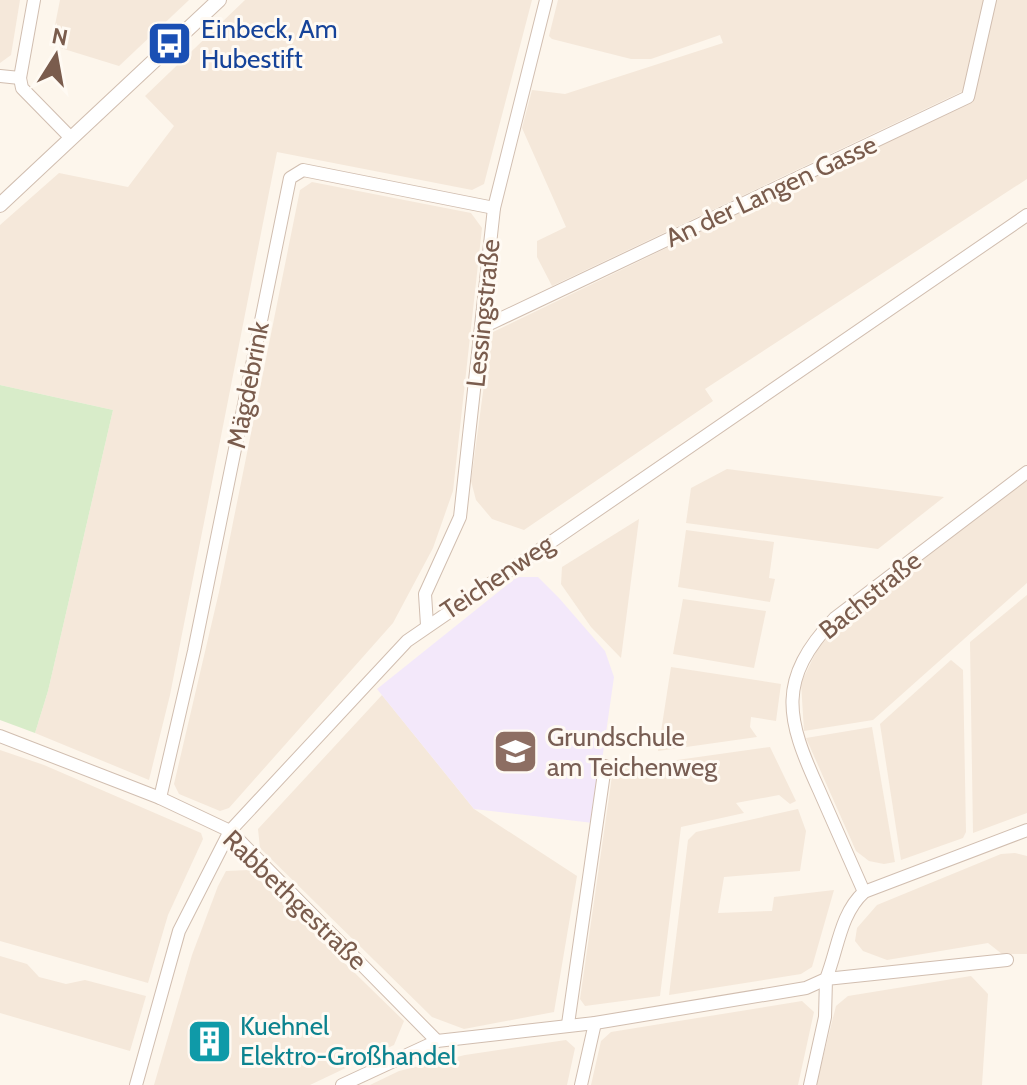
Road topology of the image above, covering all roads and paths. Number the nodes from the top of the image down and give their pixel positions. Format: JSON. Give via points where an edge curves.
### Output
{"nodes":[{"id":1,"x":34,"y":0,"type":"edge"},
{"id":2,"x":219,"y":0,"type":"edge"},
{"id":3,"x":546,"y":0,"type":"edge"},
{"id":4,"x":990,"y":0,"type":"edge"},
{"id":5,"x":0,"y":76,"type":"edge"},
{"id":6,"x":20,"y":78,"type":"junction"},
{"id":7,"x":70,"y":137,"type":"junction"},
{"id":8,"x":0,"y":205,"type":"edge"},
{"id":9,"x":494,"y":208,"type":"junction"},
{"id":10,"x":1027,"y":215,"type":"edge"},
{"id":11,"x":483,"y":327,"type":"junction"},
{"id":12,"x":1027,"y":472,"type":"edge"},
{"id":13,"x":427,"y":625,"type":"junction"},
{"id":14,"x":0,"y":736,"type":"edge"},
{"id":15,"x":605,"y":766,"type":"dead end"},
{"id":16,"x":160,"y":798,"type":"junction"},
{"id":17,"x":230,"y":831,"type":"junction"},
{"id":18,"x":1024,"y":835,"type":"edge"},
{"id":19,"x":864,"y":892,"type":"junction"},
{"id":20,"x":1007,"y":960,"type":"dead end"},
{"id":21,"x":826,"y":979,"type":"junction"},
{"id":22,"x":595,"y":1023,"type":"junction"},
{"id":23,"x":568,"y":1024,"type":"junction"},
{"id":24,"x":437,"y":1041,"type":"junction"},
{"id":25,"x":136,"y":1085,"type":"edge"},
{"id":26,"x":342,"y":1085,"type":"edge"},
{"id":27,"x":581,"y":1085,"type":"edge"},
{"id":28,"x":810,"y":1085,"type":"edge"}],
"edges":[{"from":1,"to":6,"type":"street"},
{"from":2,"to":7,"type":"street"},
{"from":3,"to":9,"type":"street","name":"Lessingstraße"},
{"from":4,"to":11,"type":"street","name":"An der Langen Gasse","via":[[968,97]]},
{"from":5,"to":6,"type":"street"},
{"from":6,"to":7,"type":"street","via":[[22,88]]},
{"from":7,"to":8,"type":"street"},
{"from":9,"to":11,"type":"street","name":"Lessingstraße"},
{"from":9,"to":16,"type":"street","name":"Mägdebrink","via":[[303,170],[290,178]]},
{"from":10,"to":13,"type":"street","name":"Teichenweg"},
{"from":11,"to":13,"type":"street","name":"Lessingstraße","via":[[460,517],[425,594]]},
{"from":12,"to":19,"type":"street","name":"Bachstraße","via":[[835,618],[811,643],[797,673],[791,710],[796,739]]},
{"from":13,"to":17,"type":"street","name":"Teichenweg"},
{"from":14,"to":16,"type":"street","name":"Rabbethgestraße"},
{"from":15,"to":23,"type":"street"},
{"from":16,"to":17,"type":"street","name":"Rabbethgestraße"},
{"from":17,"to":24,"type":"street","name":"Rabbethgestraße"},
{"from":17,"to":25,"type":"street","name":"Teichenweg","via":[[179,931]]},
{"from":18,"to":19,"type":"street"},
{"from":19,"to":21,"type":"street","via":[[851,903]]},
{"from":20,"to":21,"type":"street"},
{"from":21,"to":22,"type":"street","via":[[806,988]]},
{"from":21,"to":28,"type":"street","via":[[825,1017]]},
{"from":22,"to":23,"type":"street"},
{"from":22,"to":27,"type":"street"},
{"from":23,"to":24,"type":"street"},
{"from":24,"to":26,"type":"street"}]}
